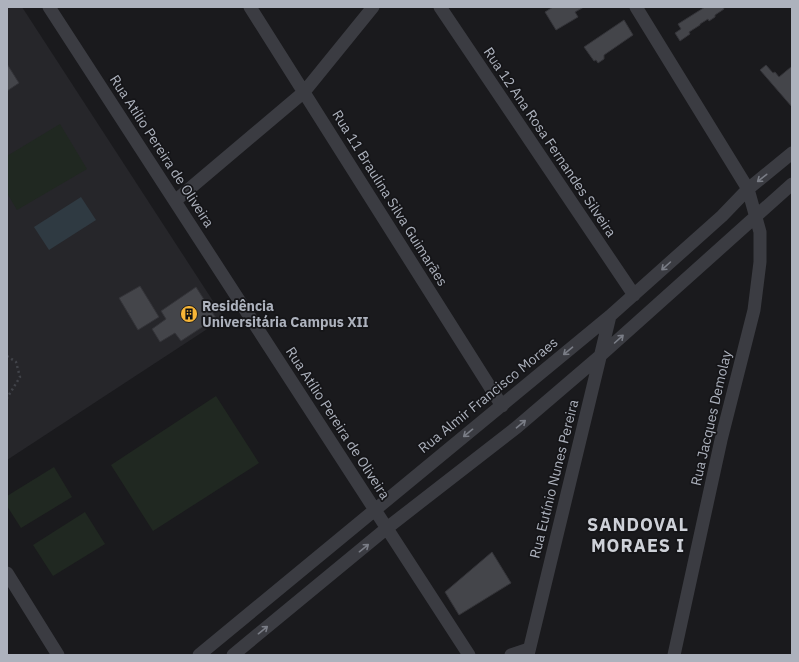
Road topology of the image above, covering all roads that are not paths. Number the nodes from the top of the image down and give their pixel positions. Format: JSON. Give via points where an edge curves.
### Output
{"nodes":[{"id":1,"x":49,"y":7,"type":"edge"},
{"id":2,"x":250,"y":7,"type":"edge"},
{"id":3,"x":373,"y":7,"type":"edge"},
{"id":4,"x":440,"y":7,"type":"edge"},
{"id":5,"x":636,"y":7,"type":"edge"},
{"id":6,"x":304,"y":92,"type":"junction"},
{"id":7,"x":792,"y":153,"type":"edge"},
{"id":8,"x":790,"y":188,"type":"edge"},
{"id":9,"x":748,"y":189,"type":"junction"},
{"id":10,"x":175,"y":201,"type":"junction"},
{"id":11,"x":756,"y":216,"type":"junction"},
{"id":12,"x":634,"y":295,"type":"junction"},
{"id":13,"x":610,"y":316,"type":"junction"},
{"id":14,"x":600,"y":356,"type":"junction"},
{"id":15,"x":502,"y":406,"type":"junction"},
{"id":16,"x":374,"y":509,"type":"junction"},
{"id":17,"x":387,"y":528,"type":"junction"},
{"id":18,"x":7,"y":573,"type":"edge"},
{"id":19,"x":528,"y":652,"type":"edge"},
{"id":20,"x":58,"y":655,"type":"edge"},
{"id":21,"x":199,"y":655,"type":"edge"},
{"id":22,"x":233,"y":655,"type":"edge"},
{"id":23,"x":469,"y":655,"type":"edge"},
{"id":24,"x":511,"y":655,"type":"edge"},
{"id":25,"x":674,"y":655,"type":"edge"}],
"edges":[{"from":1,"to":10,"type":"street","name":"Rua Atílio Pereira de Oliveira"},
{"from":2,"to":6,"type":"street","name":"Rua 11 Braulina Silva Guimarães"},
{"from":3,"to":6,"type":"street"},
{"from":4,"to":12,"type":"street","name":"Rua 12 Ana Rosa Fernandes Silveira"},
{"from":5,"to":9,"type":"street","name":"Rua Jacques Demolay"},
{"from":6,"to":10,"type":"street"},
{"from":6,"to":15,"type":"street","name":"Rua 11 Braulina Silva Guimarães"},
{"from":7,"to":9,"type":"street","name":"Rua Almir Francisco Moraes","one_way":true},
{"from":8,"to":11,"type":"street"},
{"from":9,"to":11,"type":"street","name":"Rua Jacques Demolay"},
{"from":9,"to":12,"type":"street","name":"Rua Almir Francisco Moraes","one_way":true,"via":[[722,216]]},
{"from":10,"to":16,"type":"street","name":"Rua Atílio Pereira de Oliveira"},
{"from":14,"to":11,"type":"street","one_way":true},
{"from":11,"to":25,"type":"street","name":"Rua Jacques Demolay","via":[[760,232],[760,262],[754,310],[721,440]]},
{"from":12,"to":13,"type":"street","name":"Rua Almir Francisco Moraes"},
{"from":13,"to":14,"type":"street","name":"Rua Eutínio Nunes Pereira"},
{"from":13,"to":15,"type":"street","name":"Rua Almir Francisco Moraes","one_way":true},
{"from":17,"to":14,"type":"street","one_way":true,"via":[[517,428]]},
{"from":14,"to":19,"type":"street","name":"Rua Eutínio Nunes Pereira"},
{"from":15,"to":16,"type":"street","name":"Rua Almir Francisco Moraes","one_way":true},
{"from":16,"to":17,"type":"street","name":"Rua Atílio Pereira de Oliveira"},
{"from":16,"to":21,"type":"street","name":"Rua Almir Francisco Moraes"},
{"from":22,"to":17,"type":"street","one_way":true},
{"from":17,"to":23,"type":"street","name":"Rua Atílio Pereira de Oliveira"},
{"from":18,"to":20,"type":"street"},
{"from":19,"to":24,"type":"street","name":"Rua Eutínio Nunes Pereira"}]}
